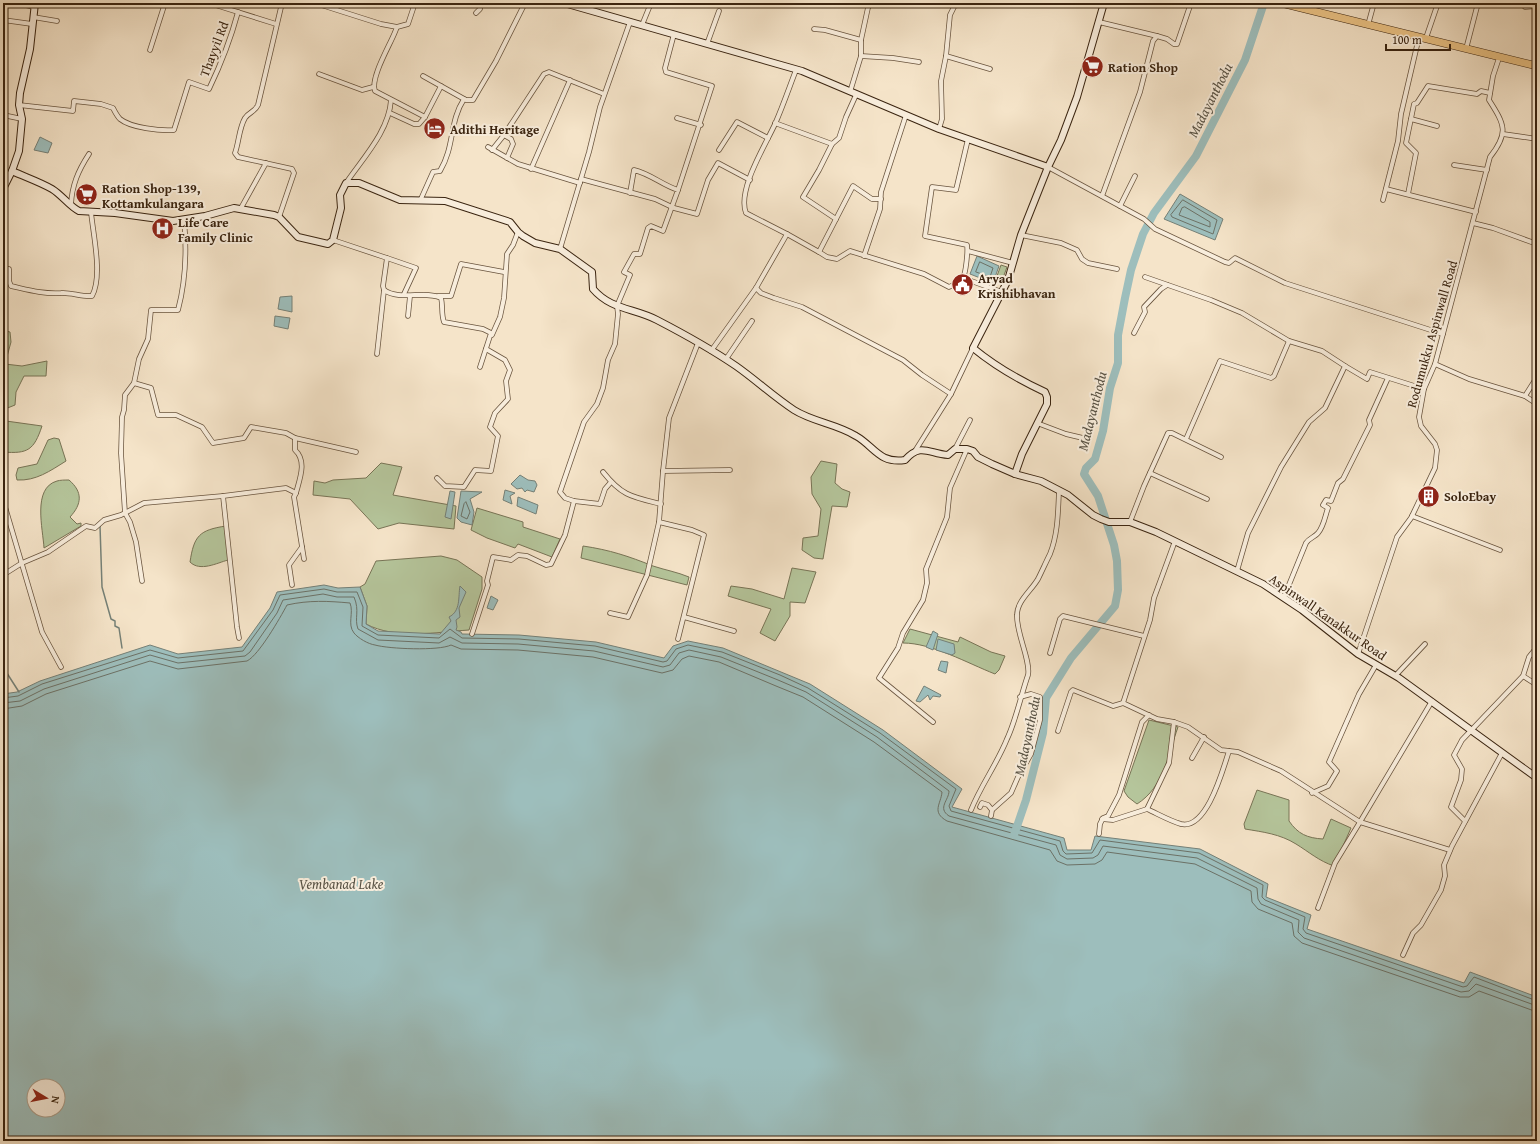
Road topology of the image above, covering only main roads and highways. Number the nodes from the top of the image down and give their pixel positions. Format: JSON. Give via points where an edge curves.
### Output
{"nodes":[{"id":1,"x":566,"y":3,"type":"edge"},
{"id":2,"x":1104,"y":3,"type":"edge"},
{"id":3,"x":1283,"y":3,"type":"edge"},
{"id":4,"x":35,"y":5,"type":"edge"},
{"id":5,"x":1537,"y":66,"type":"edge"},
{"id":6,"x":1048,"y":166,"type":"junction"},
{"id":7,"x":12,"y":171,"type":"junction"},
{"id":8,"x":3,"y":189,"type":"edge"},
{"id":9,"x":1015,"y":474,"type":"junction"},
{"id":10,"x":1537,"y":778,"type":"edge"}],
"edges":[{"from":1,"to":6,"type":"main road","via":[[796,70],[939,129]]},
{"from":2,"to":6,"type":"main road","via":[[1076,97],[1061,140]]},
{"from":3,"to":5,"type":"main road"},
{"from":4,"to":7,"type":"main road","via":[[30,49],[20,93],[20,151]]},
{"from":6,"to":9,"type":"main road","via":[[1002,292],[973,348],[1013,377],[1045,392],[1047,397],[1047,404]]},
{"from":7,"to":8,"type":"main road"},
{"from":7,"to":9,"type":"main road","via":[[51,188],[74,209],[155,220],[184,220],[241,208],[280,217],[298,238],[328,244],[333,240],[340,195],[346,183],[360,183],[400,200],[445,201],[510,222],[518,232],[535,243],[560,249],[592,272],[593,289],[606,301],[656,320],[711,350],[755,379],[794,410],[856,436],[880,455],[897,461],[905,460],[915,451],[924,449],[948,455],[963,446],[992,464]]},
{"from":9,"to":10,"type":"main road","name":"Aspinwall Kanakkur Road","via":[[1041,481],[1101,519],[1109,522],[1130,522],[1263,584],[1358,654],[1432,701]]}]}
